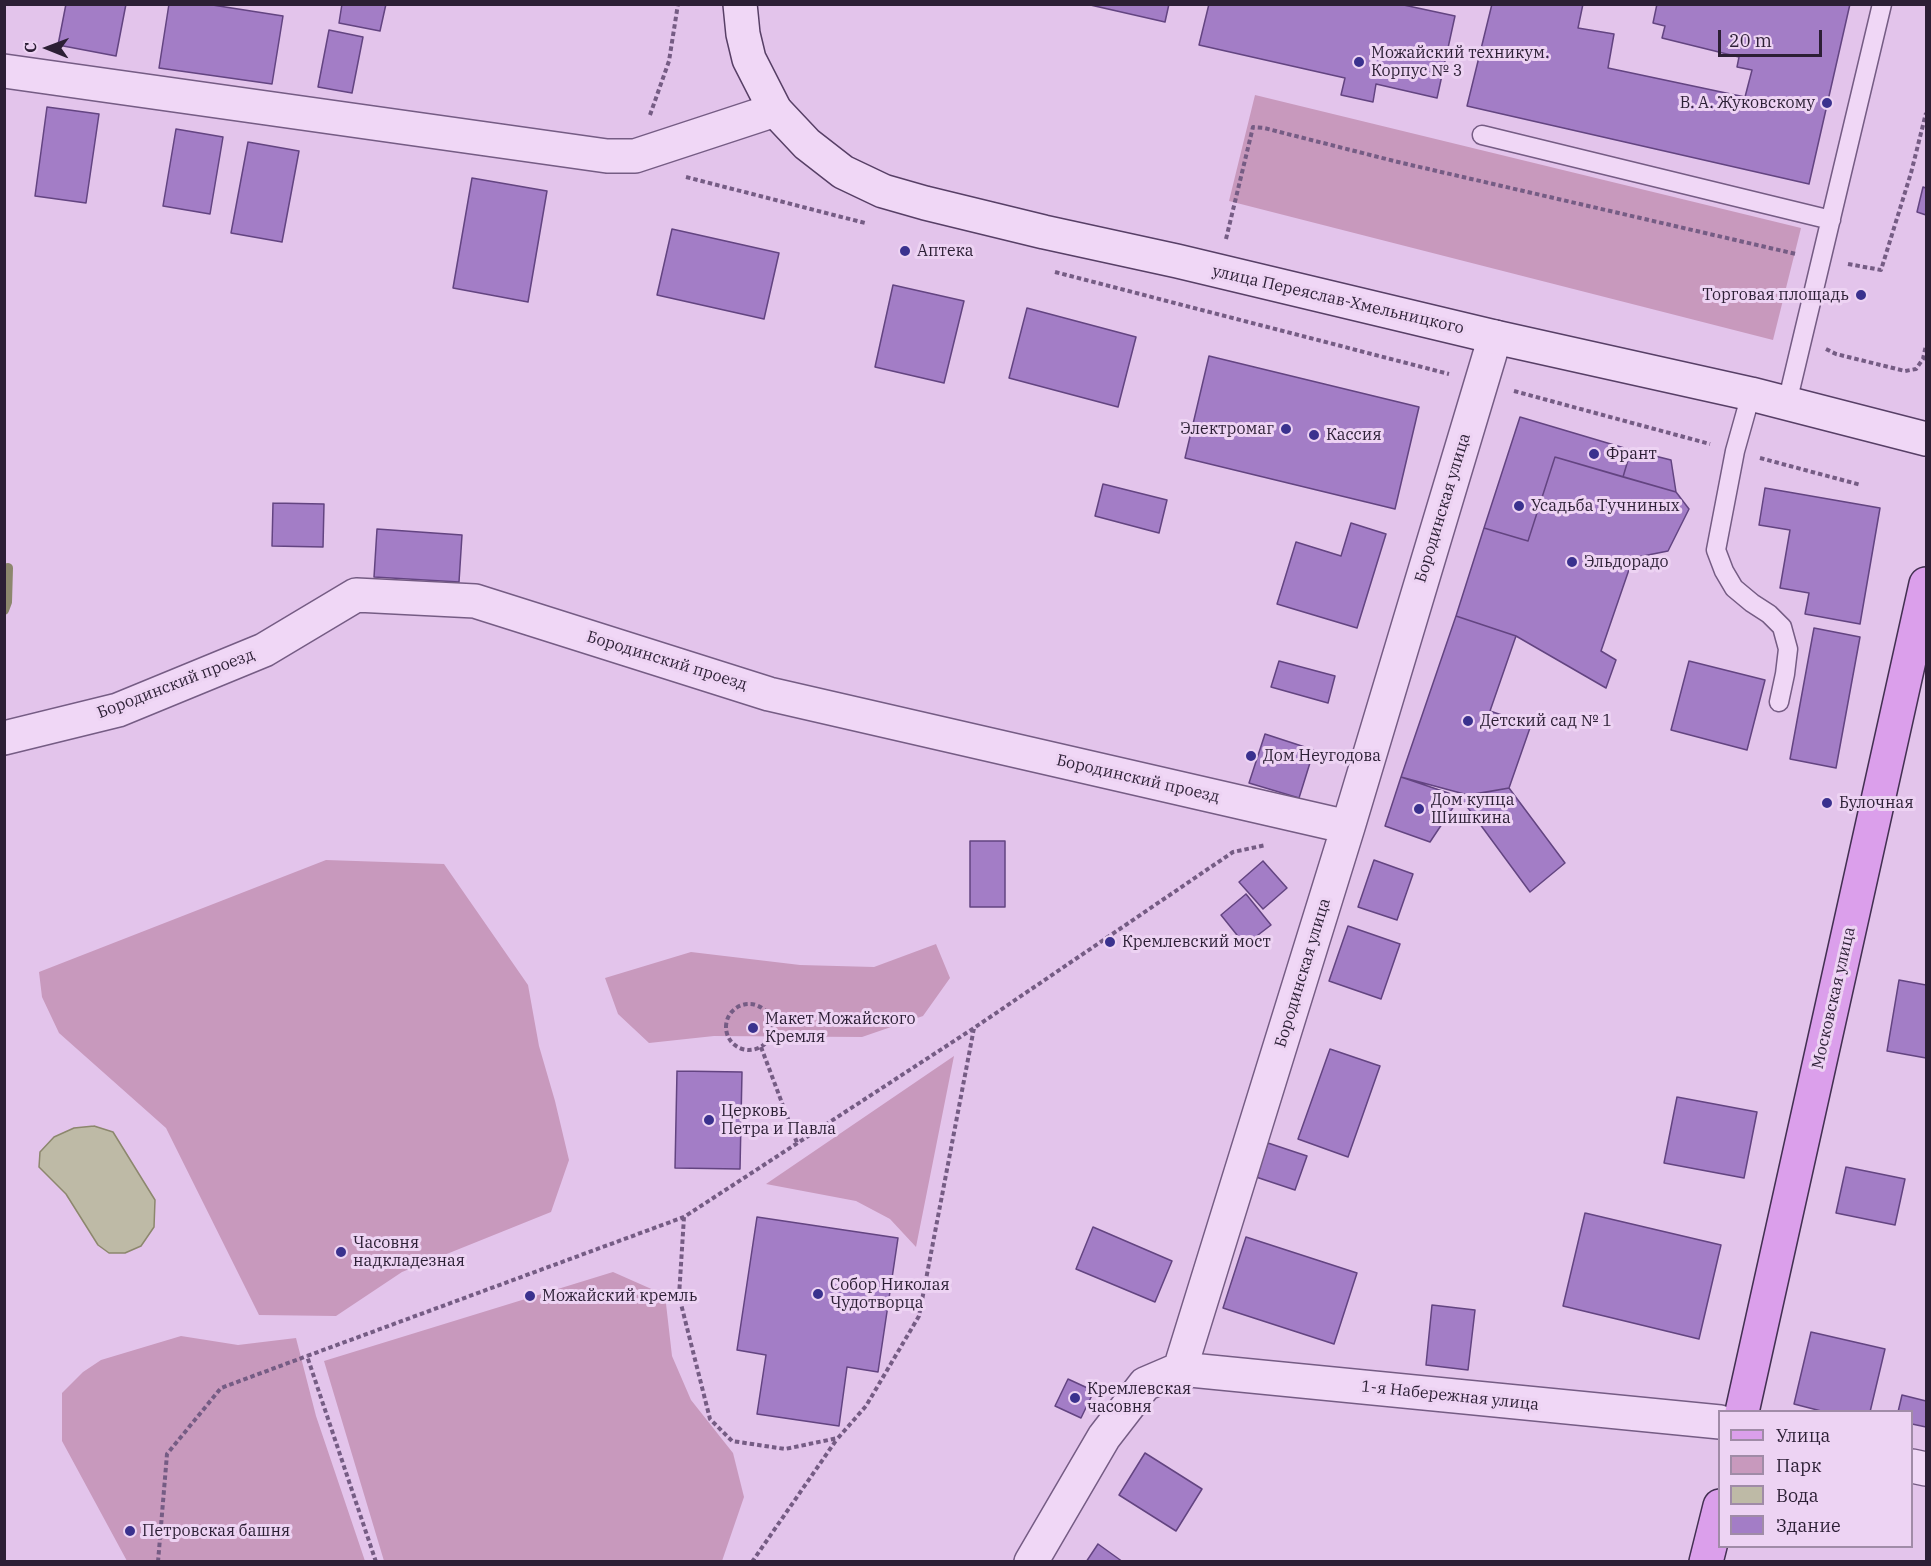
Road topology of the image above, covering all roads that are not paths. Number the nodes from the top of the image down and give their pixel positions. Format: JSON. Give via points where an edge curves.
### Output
{"nodes":[{"id":1,"x":740,"y":4,"type":"edge"},
{"id":2,"x":1881,"y":4,"type":"edge"},
{"id":3,"x":4,"y":71,"type":"edge"},
{"id":4,"x":775,"y":110,"type":"junction"},
{"id":5,"x":1482,"y":135,"type":"dead end"},
{"id":6,"x":1831,"y":220,"type":"junction"},
{"id":7,"x":1494,"y":337,"type":"junction"},
{"id":8,"x":1751,"y":394,"type":"junction"},
{"id":9,"x":1787,"y":404,"type":"junction"},
{"id":10,"x":1926,"y":439,"type":"edge"},
{"id":11,"x":1926,"y":584,"type":"edge"},
{"id":12,"x":1779,"y":702,"type":"dead end"},
{"id":13,"x":4,"y":738,"type":"edge"},
{"id":14,"x":1348,"y":827,"type":"junction"},
{"id":15,"x":1180,"y":1369,"type":"junction"},
{"id":16,"x":1742,"y":1410,"type":"edge"},
{"id":17,"x":1718,"y":1422,"type":"edge"},
{"id":18,"x":1718,"y":1510,"type":"edge"},
{"id":19,"x":1031,"y":1562,"type":"edge"},
{"id":20,"x":1706,"y":1562,"type":"edge"}],
"edges":[{"from":1,"to":4,"type":"street","name":"улица Переяслав-Хмельницкого","via":[[749,59]]},
{"from":2,"to":6,"type":"lane"},
{"from":3,"to":4,"type":"street","via":[[607,156],[635,156]]},
{"from":4,"to":7,"type":"street","name":"улица Переяслав-Хмельницкого","via":[[807,144],[843,172],[884,191]]},
{"from":5,"to":6,"type":"lane"},
{"from":6,"to":9,"type":"lane"},
{"from":7,"to":8,"type":"street","name":"улица Переяслав-Хмельницкого"},
{"from":7,"to":14,"type":"street","name":"Бородинская улица"},
{"from":8,"to":9,"type":"street","name":"улица Переяслав-Хмельницкого"},
{"from":8,"to":12,"type":"lane","via":[[1735,451],[1716,550],[1734,588],[1782,627],[1788,649]]},
{"from":9,"to":10,"type":"street","name":"улица Переяслав-Хмельницкого"},
{"from":11,"to":16,"type":"main road","name":"Московская улица"},
{"from":13,"to":14,"type":"street","name":"Бородинский проезд","via":[[118,710],[160,693],[264,650],[356,595],[475,601],[769,694]]},
{"from":14,"to":15,"type":"street","name":"Бородинская улица"},
{"from":15,"to":17,"type":"street","name":"1-я Набережная улица"},
{"from":15,"to":19,"type":"street","via":[[1144,1384],[1104,1437]]},
{"from":18,"to":20,"type":"main road"}]}
